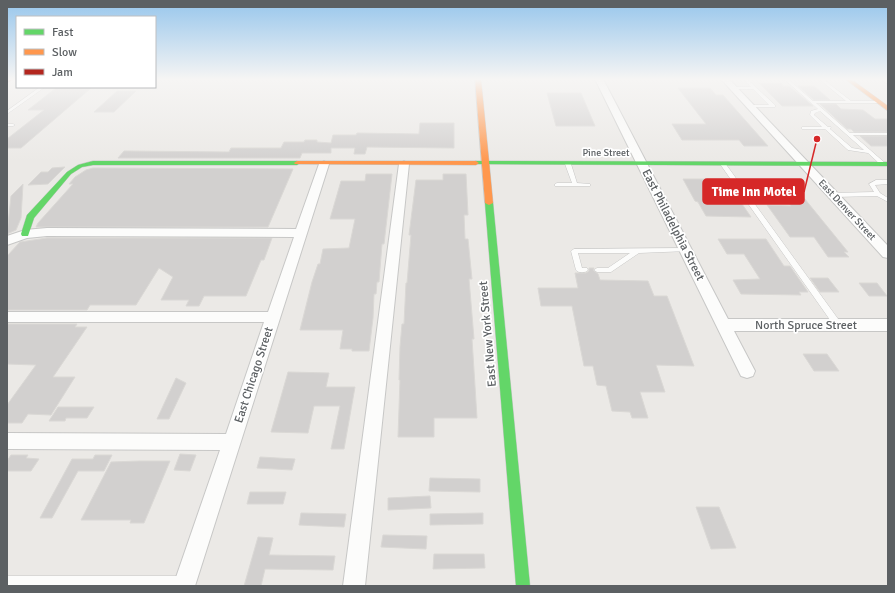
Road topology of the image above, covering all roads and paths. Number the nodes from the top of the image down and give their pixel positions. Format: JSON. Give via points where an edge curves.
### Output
{"nodes":[{"id":1,"x":750,"y":106,"type":"edge"},
{"id":2,"x":16,"y":107,"type":"edge"},
{"id":3,"x":480,"y":107,"type":"edge"},
{"id":4,"x":613,"y":107,"type":"edge"},
{"id":5,"x":817,"y":107,"type":"edge"},
{"id":6,"x":820,"y":110,"type":"junction"},
{"id":7,"x":7,"y":113,"type":"edge"},
{"id":8,"x":7,"y":125,"type":"edge"},
{"id":9,"x":13,"y":125,"type":"dead end"},
{"id":10,"x":804,"y":128,"type":"dead end"},
{"id":11,"x":827,"y":128,"type":"junction"},
{"id":12,"x":841,"y":128,"type":"junction"},
{"id":13,"x":849,"y":134,"type":"junction"},
{"id":14,"x":888,"y":134,"type":"edge"},
{"id":15,"x":869,"y":152,"type":"junction"},
{"id":16,"x":324,"y":164,"type":"junction"},
{"id":17,"x":404,"y":164,"type":"junction"},
{"id":18,"x":485,"y":164,"type":"junction"},
{"id":19,"x":568,"y":164,"type":"junction"},
{"id":20,"x":642,"y":164,"type":"junction"},
{"id":21,"x":723,"y":164,"type":"junction"},
{"id":22,"x":804,"y":164,"type":"junction"},
{"id":23,"x":885,"y":164,"type":"edge"},
{"id":24,"x":888,"y":182,"type":"edge"},
{"id":25,"x":557,"y":185,"type":"dead end"},
{"id":26,"x":575,"y":185,"type":"junction"},
{"id":27,"x":588,"y":185,"type":"dead end"},
{"id":28,"x":833,"y":194,"type":"junction"},
{"id":29,"x":878,"y":194,"type":"junction"},
{"id":30,"x":888,"y":200,"type":"edge"},
{"id":31,"x":301,"y":233,"type":"junction"},
{"id":32,"x":25,"y":234,"type":"junction"},
{"id":33,"x":7,"y":241,"type":"edge"},
{"id":34,"x":638,"y":250,"type":"junction"},
{"id":35,"x":686,"y":250,"type":"junction"},
{"id":36,"x":611,"y":251,"type":"junction"},
{"id":37,"x":888,"y":254,"type":"edge"},
{"id":38,"x":615,"y":265,"type":"junction"},
{"id":39,"x":585,"y":270,"type":"dead end"},
{"id":40,"x":598,"y":270,"type":"dead end"},
{"id":41,"x":7,"y":317,"type":"edge"},
{"id":42,"x":273,"y":317,"type":"junction"},
{"id":43,"x":724,"y":325,"type":"junction"},
{"id":44,"x":838,"y":325,"type":"junction"},
{"id":45,"x":888,"y":325,"type":"edge"},
{"id":46,"x":747,"y":371,"type":"dead end"},
{"id":47,"x":7,"y":441,"type":"edge"},
{"id":48,"x":232,"y":442,"type":"junction"},
{"id":49,"x":7,"y":581,"type":"edge"},
{"id":50,"x":97,"y":583,"type":"edge"},
{"id":51,"x":185,"y":583,"type":"edge"},
{"id":52,"x":354,"y":586,"type":"edge"},
{"id":53,"x":524,"y":586,"type":"edge"}],
"edges":[{"from":1,"to":22,"type":"street","name":"East Denver Street"},
{"from":2,"to":7,"type":"lane"},
{"from":3,"to":18,"type":"street","name":"East New York Street"},
{"from":4,"to":20,"type":"street","name":"East Philadelphia Street"},
{"from":5,"to":6,"type":"lane"},
{"from":6,"to":11,"type":"lane","via":[[813,112],[812,115]]},
{"from":6,"to":12,"type":"lane"},
{"from":8,"to":9,"type":"lane"},
{"from":10,"to":11,"type":"lane"},
{"from":11,"to":12,"type":"lane"},
{"from":11,"to":15,"type":"lane","via":[[850,149]]},
{"from":12,"to":13,"type":"lane"},
{"from":13,"to":14,"type":"lane"},
{"from":13,"to":15,"type":"lane"},
{"from":15,"to":23,"type":"lane"},
{"from":16,"to":17,"type":"street","name":"Pine Street"},
{"from":16,"to":31,"type":"street","name":"East Chicago Street"},
{"from":16,"to":32,"type":"street","name":"Pine Street","via":[[86,164],[69,172],[34,211],[27,221]]},
{"from":17,"to":18,"type":"street","name":"Pine Street"},
{"from":17,"to":52,"type":"street"},
{"from":18,"to":19,"type":"street","name":"Pine Street"},
{"from":18,"to":53,"type":"street","name":"East New York Street"},
{"from":19,"to":20,"type":"street","name":"Pine Street"},
{"from":19,"to":26,"type":"lane"},
{"from":20,"to":21,"type":"street","name":"Pine Street"},
{"from":20,"to":35,"type":"street","name":"East Philadelphia Street"},
{"from":21,"to":22,"type":"street","name":"Pine Street"},
{"from":21,"to":44,"type":"lane"},
{"from":22,"to":23,"type":"street","name":"Pine Street"},
{"from":22,"to":28,"type":"street","name":"East Denver Street"},
{"from":24,"to":29,"type":"lane","via":[[872,184]]},
{"from":25,"to":26,"type":"lane"},
{"from":26,"to":27,"type":"lane"},
{"from":28,"to":29,"type":"lane"},
{"from":28,"to":37,"type":"street","name":"East Denver Street"},
{"from":29,"to":30,"type":"lane"},
{"from":31,"to":32,"type":"street"},
{"from":31,"to":42,"type":"street","name":"East Chicago Street"},
{"from":32,"to":33,"type":"street"},
{"from":34,"to":35,"type":"lane"},
{"from":34,"to":36,"type":"lane"},
{"from":34,"to":38,"type":"lane"},
{"from":35,"to":43,"type":"street","name":"East Philadelphia Street"},
{"from":36,"to":38,"type":"lane"},
{"from":36,"to":39,"type":"lane","via":[[574,251],[579,270]]},
{"from":38,"to":40,"type":"lane","via":[[609,270]]},
{"from":41,"to":42,"type":"street"},
{"from":42,"to":48,"type":"street","name":"East Chicago Street"},
{"from":43,"to":44,"type":"street","name":"North Spruce Street"},
{"from":43,"to":46,"type":"street","name":"East Philadelphia Street"},
{"from":44,"to":45,"type":"street","name":"North Spruce Street"},
{"from":47,"to":48,"type":"street"},
{"from":48,"to":51,"type":"street","name":"East Chicago Street"},
{"from":49,"to":50,"type":"lane"},
{"from":50,"to":51,"type":"lane"}]}
